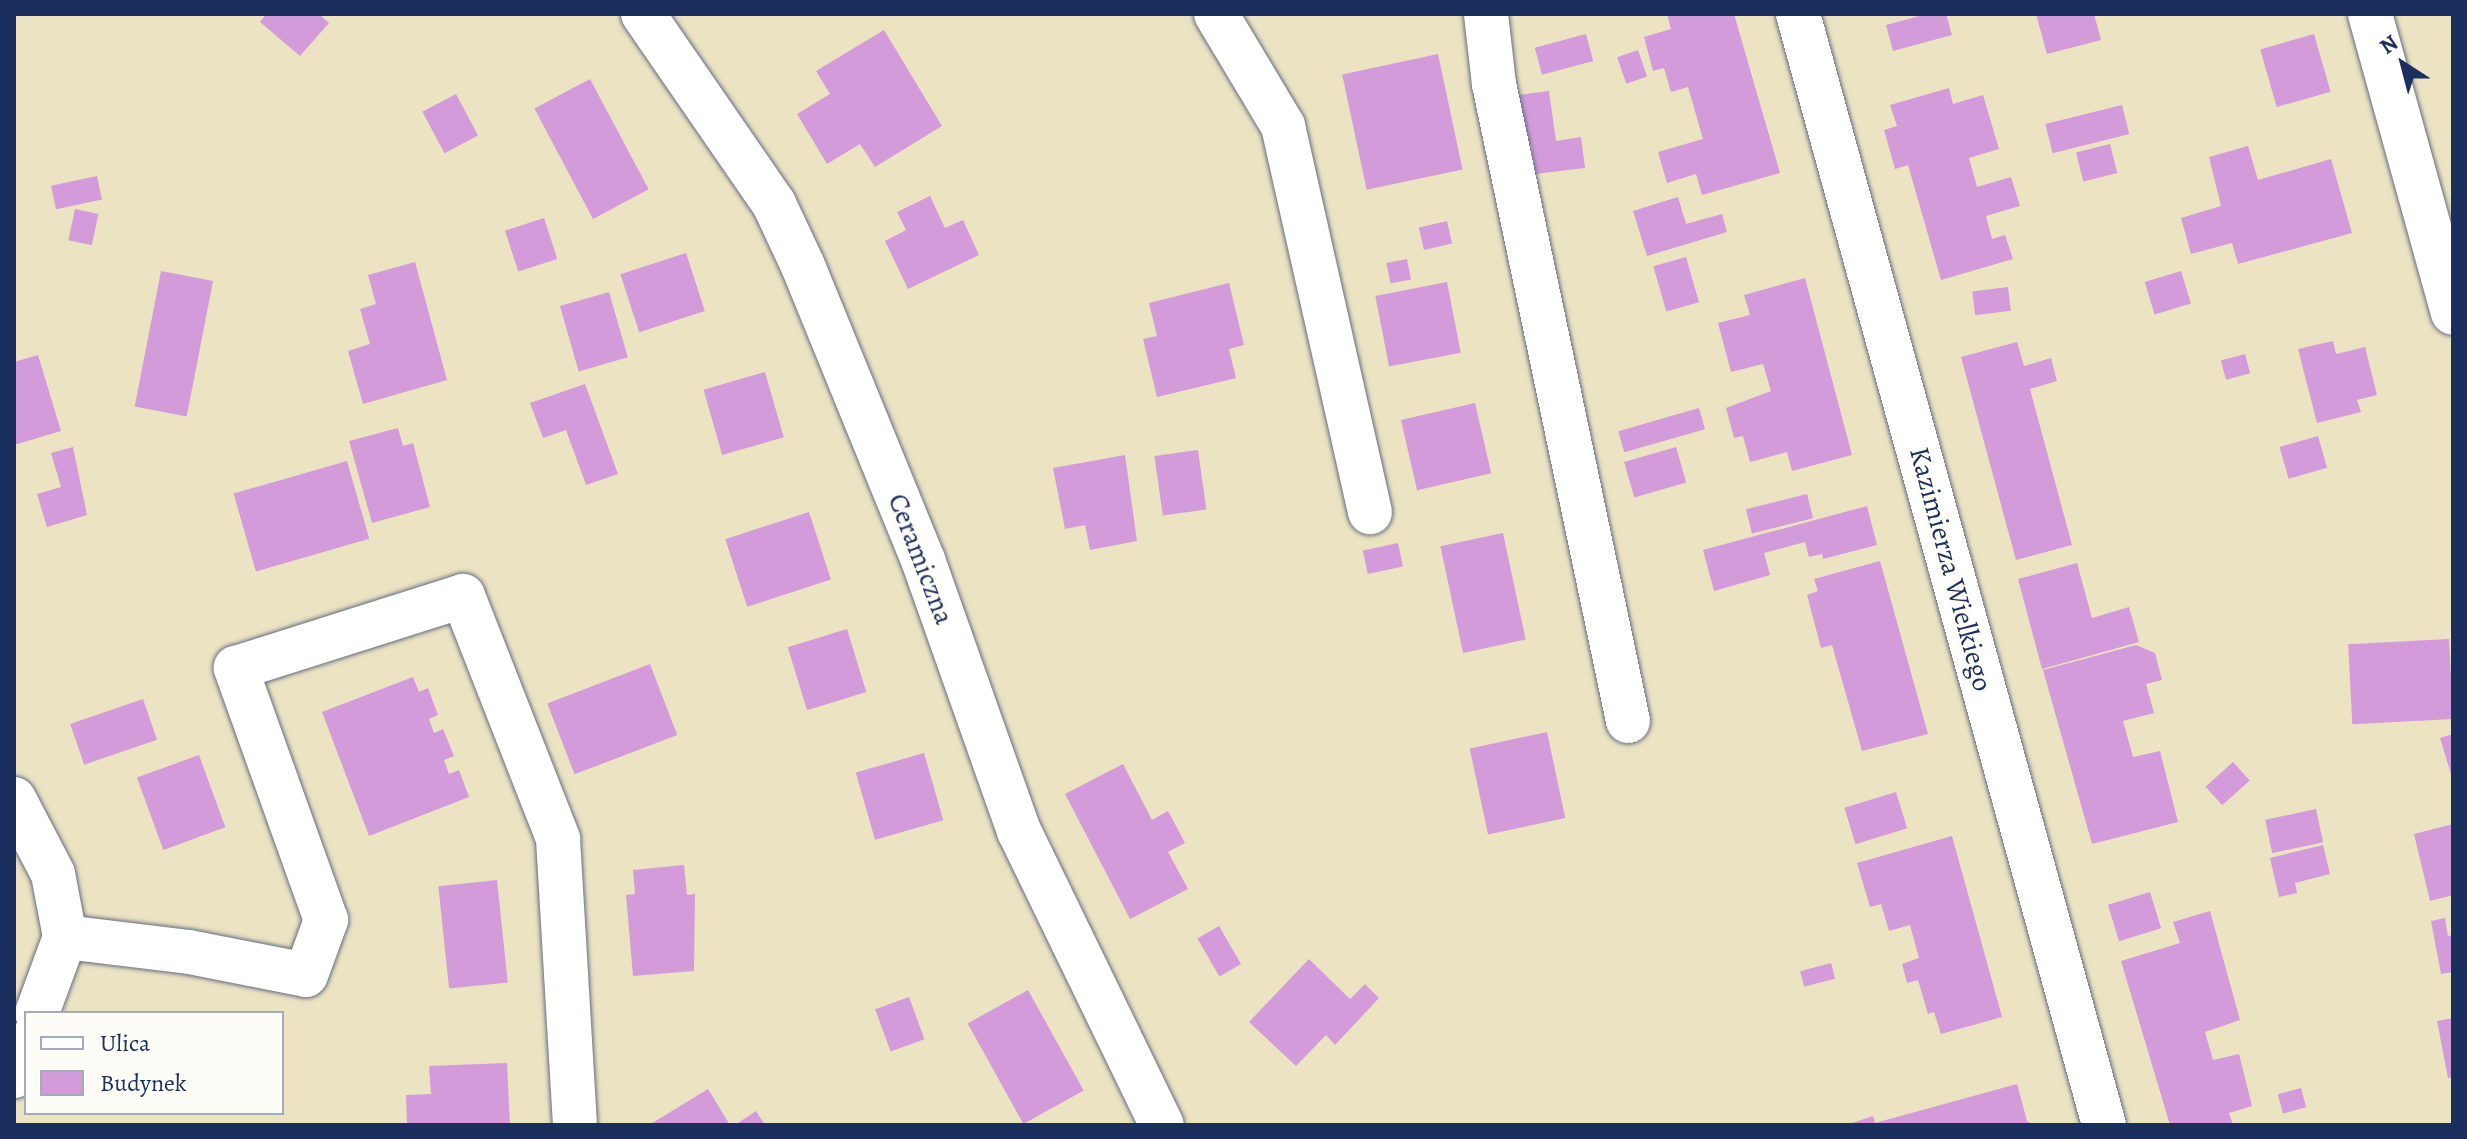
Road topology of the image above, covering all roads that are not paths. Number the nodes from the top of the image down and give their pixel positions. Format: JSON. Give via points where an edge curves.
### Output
{"nodes":[{"id":1,"x":643,"y":14,"type":"edge"},
{"id":2,"x":1216,"y":14,"type":"edge"},
{"id":3,"x":1486,"y":14,"type":"edge"},
{"id":4,"x":1798,"y":14,"type":"edge"},
{"id":5,"x":2370,"y":14,"type":"edge"},
{"id":6,"x":2453,"y":313,"type":"edge"},
{"id":7,"x":1370,"y":512,"type":"dead end"},
{"id":8,"x":1628,"y":721,"type":"dead end"},
{"id":9,"x":14,"y":799,"type":"edge"},
{"id":10,"x":65,"y":937,"type":"junction"},
{"id":11,"x":38,"y":1011,"type":"edge"},
{"id":12,"x":24,"y":1048,"type":"edge"},
{"id":13,"x":14,"y":1076,"type":"edge"},
{"id":14,"x":575,"y":1125,"type":"edge"},
{"id":15,"x":1162,"y":1125,"type":"edge"},
{"id":16,"x":2104,"y":1125,"type":"edge"}],
"edges":[{"from":1,"to":15,"type":"street","name":"Ceramiczna","via":[[774,204],[803,266],[923,560],[1019,831]]},
{"from":2,"to":7,"type":"street","via":[[1283,126]]},
{"from":3,"to":8,"type":"street","via":[[1494,84]]},
{"from":4,"to":16,"type":"street","name":"Kazimierza Wielkiego"},
{"from":5,"to":6,"type":"street"},
{"from":9,"to":10,"type":"street","via":[[53,874]]},
{"from":10,"to":11,"type":"street"},
{"from":10,"to":14,"type":"street","via":[[189,952],[306,975],[326,920],[236,668],[463,596],[558,839]]},
{"from":12,"to":13,"type":"street"}]}
